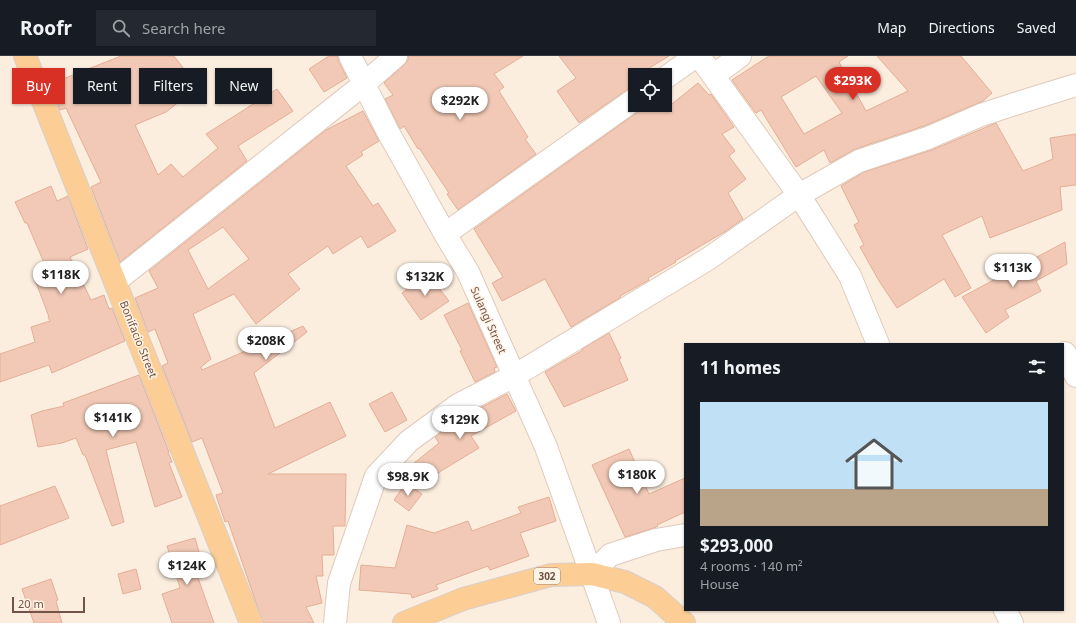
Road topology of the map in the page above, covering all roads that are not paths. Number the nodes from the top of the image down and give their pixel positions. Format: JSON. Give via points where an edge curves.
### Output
{"nodes":[{"id":1,"x":25,"y":56,"type":"edge"},
{"id":2,"x":350,"y":56,"type":"edge"},
{"id":3,"x":396,"y":56,"type":"edge"},
{"id":4,"x":696,"y":56,"type":"edge"},
{"id":5,"x":699,"y":56,"type":"edge"},
{"id":6,"x":740,"y":56,"type":"edge"},
{"id":7,"x":672,"y":73,"type":"edge"},
{"id":8,"x":714,"y":75,"type":"junction"},
{"id":9,"x":364,"y":84,"type":"junction"},
{"id":10,"x":1076,"y":85,"type":"edge"},
{"id":11,"x":628,"y":104,"type":"edge"},
{"id":12,"x":799,"y":195,"type":"junction"},
{"id":13,"x":445,"y":234,"type":"junction"},
{"id":14,"x":116,"y":280,"type":"junction"},
{"id":15,"x":878,"y":343,"type":"edge"},
{"id":16,"x":1065,"y":353,"type":"dead end"},
{"id":17,"x":514,"y":376,"type":"junction"},
{"id":18,"x":1076,"y":376,"type":"edge"},
{"id":19,"x":684,"y":535,"type":"edge"},
{"id":20,"x":592,"y":574,"type":"junction"},
{"id":21,"x":1006,"y":611,"type":"edge"},
{"id":22,"x":251,"y":623,"type":"edge"},
{"id":23,"x":335,"y":623,"type":"edge"},
{"id":24,"x":404,"y":623,"type":"edge"},
{"id":25,"x":609,"y":623,"type":"edge"},
{"id":26,"x":684,"y":623,"type":"edge"},
{"id":27,"x":1012,"y":623,"type":"edge"}],
"edges":[{"from":1,"to":14,"type":"main road","name":"Bonifacio Street"},
{"from":2,"to":9,"type":"street","name":"Sulangi Street"},
{"from":3,"to":9,"type":"street"},
{"from":4,"to":7,"type":"street"},
{"from":5,"to":8,"type":"street"},
{"from":6,"to":8,"type":"street"},
{"from":8,"to":12,"type":"street"},
{"from":9,"to":13,"type":"street","name":"Sulangi Street"},
{"from":9,"to":14,"type":"street"},
{"from":10,"to":12,"type":"street","via":[[981,115],[928,138],[859,161]]},
{"from":11,"to":13,"type":"street"},
{"from":12,"to":15,"type":"street","via":[[850,276]]},
{"from":12,"to":17,"type":"street","via":[[708,259]]},
{"from":13,"to":17,"type":"street","name":"Sulangi Street","via":[[468,272]]},
{"from":14,"to":22,"type":"main road","name":"Bonifacio Street"},
{"from":16,"to":18,"type":"street"},
{"from":17,"to":20,"type":"street","name":"Sulangi Street","via":[[546,447]]},
{"from":17,"to":23,"type":"street","via":[[458,405],[409,441],[376,476],[339,583]]},
{"from":19,"to":20,"type":"street","via":[[656,540],[610,555]]},
{"from":20,"to":24,"type":"main road","number":"302","via":[[551,575],[463,599]]},
{"from":20,"to":25,"type":"street","name":"Sulangi Street"},
{"from":20,"to":26,"type":"main road","number":"302","via":[[624,582],[655,598]]},
{"from":21,"to":27,"type":"street"}]}
